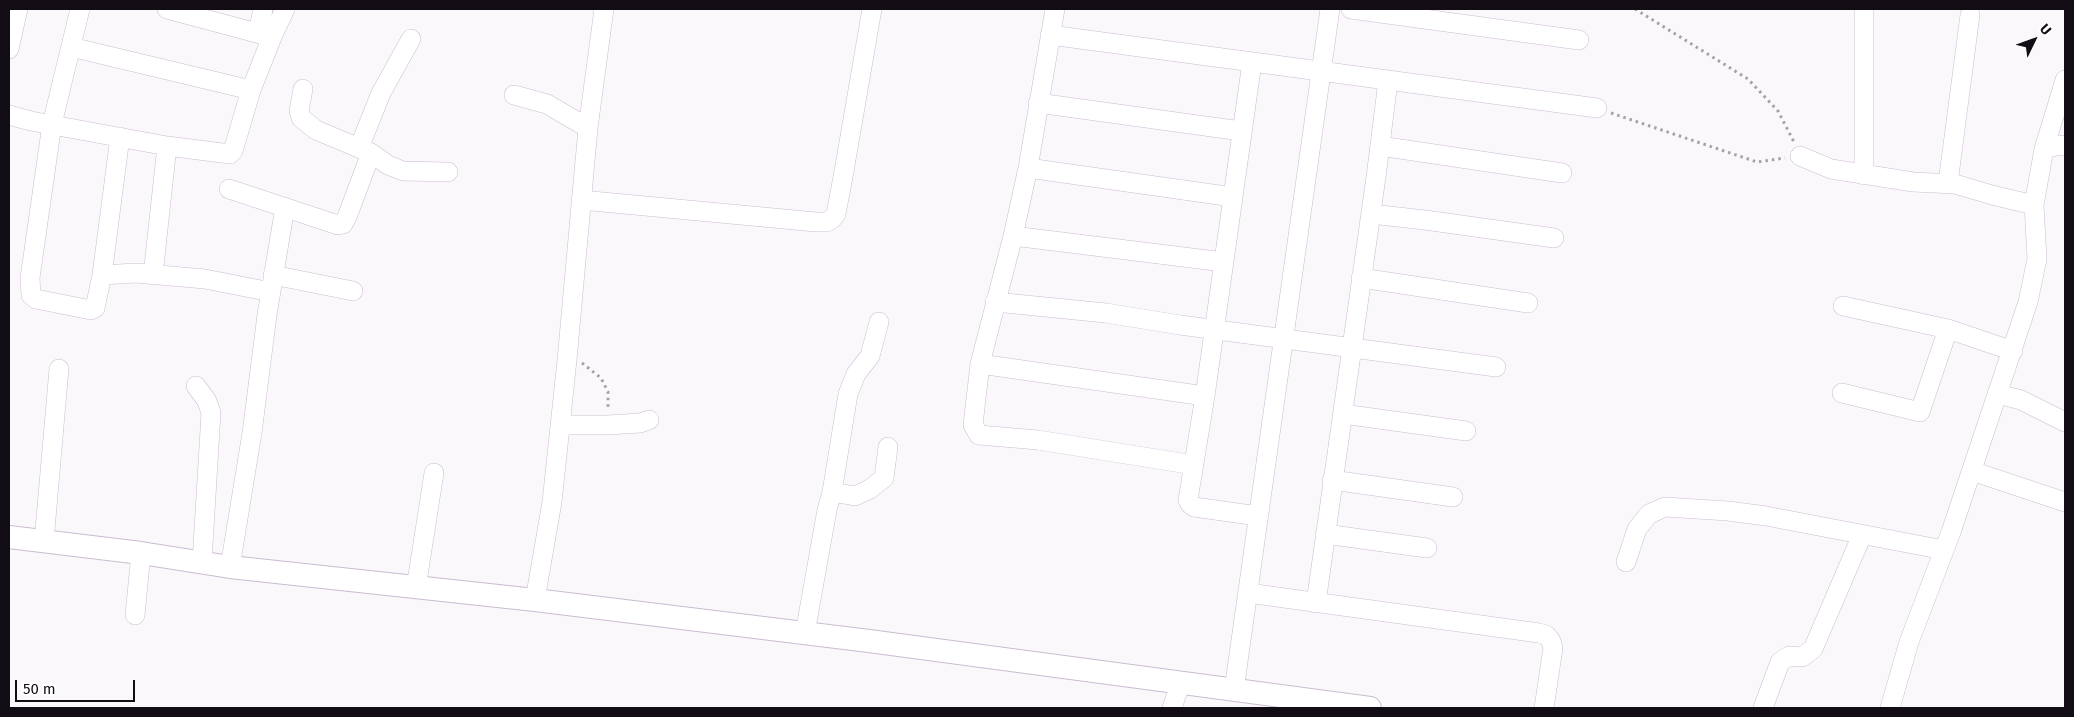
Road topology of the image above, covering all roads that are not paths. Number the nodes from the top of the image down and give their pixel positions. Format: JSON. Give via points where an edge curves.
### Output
{"nodes":[{"id":1,"x":18,"y":9,"type":"edge"},
{"id":2,"x":80,"y":9,"type":"edge"},
{"id":3,"x":167,"y":9,"type":"edge"},
{"id":4,"x":262,"y":9,"type":"edge"},
{"id":5,"x":285,"y":9,"type":"edge"},
{"id":6,"x":604,"y":9,"type":"edge"},
{"id":7,"x":872,"y":9,"type":"edge"},
{"id":8,"x":1055,"y":9,"type":"edge"},
{"id":9,"x":1330,"y":9,"type":"edge"},
{"id":10,"x":1351,"y":9,"type":"edge"},
{"id":11,"x":1864,"y":9,"type":"edge"},
{"id":12,"x":1400,"y":12,"type":"edge"},
{"id":13,"x":200,"y":13,"type":"edge"},
{"id":14,"x":1970,"y":15,"type":"dead end"},
{"id":15,"x":265,"y":35,"type":"junction"},
{"id":16,"x":1050,"y":35,"type":"junction"},
{"id":17,"x":411,"y":39,"type":"dead end"},
{"id":18,"x":1579,"y":40,"type":"dead end"},
{"id":19,"x":71,"y":47,"type":"junction"},
{"id":20,"x":9,"y":49,"type":"edge"},
{"id":21,"x":1252,"y":62,"type":"junction"},
{"id":22,"x":1322,"y":71,"type":"junction"},
{"id":23,"x":2065,"y":80,"type":"edge"},
{"id":24,"x":1388,"y":81,"type":"junction"},
{"id":25,"x":304,"y":89,"type":"dead end"},
{"id":26,"x":251,"y":90,"type":"junction"},
{"id":27,"x":514,"y":94,"type":"dead end"},
{"id":28,"x":1038,"y":103,"type":"junction"},
{"id":29,"x":1597,"y":108,"type":"road end"},
{"id":30,"x":9,"y":115,"type":"edge"},
{"id":31,"x":52,"y":124,"type":"junction"},
{"id":32,"x":588,"y":128,"type":"junction"},
{"id":33,"x":1241,"y":131,"type":"junction"},
{"id":34,"x":120,"y":138,"type":"junction"},
{"id":35,"x":167,"y":146,"type":"junction"},
{"id":36,"x":1380,"y":146,"type":"junction"},
{"id":37,"x":2065,"y":146,"type":"edge"},
{"id":38,"x":2044,"y":149,"type":"junction"},
{"id":39,"x":365,"y":151,"type":"junction"},
{"id":40,"x":1800,"y":156,"type":"road end"},
{"id":41,"x":1028,"y":168,"type":"junction"},
{"id":42,"x":448,"y":172,"type":"dead end"},
{"id":43,"x":1562,"y":172,"type":"dead end"},
{"id":44,"x":1864,"y":175,"type":"junction"},
{"id":45,"x":1948,"y":183,"type":"junction"},
{"id":46,"x":229,"y":189,"type":"dead end"},
{"id":47,"x":1233,"y":197,"type":"junction"},
{"id":48,"x":581,"y":200,"type":"junction"},
{"id":49,"x":2034,"y":205,"type":"junction"},
{"id":50,"x":285,"y":207,"type":"junction"},
{"id":51,"x":1370,"y":214,"type":"junction"},
{"id":52,"x":1013,"y":236,"type":"junction"},
{"id":53,"x":1554,"y":238,"type":"dead end"},
{"id":54,"x":1224,"y":262,"type":"junction"},
{"id":55,"x":102,"y":275,"type":"junction"},
{"id":56,"x":153,"y":275,"type":"junction"},
{"id":57,"x":1361,"y":278,"type":"junction"},
{"id":58,"x":272,"y":284,"type":"junction"},
{"id":59,"x":353,"y":291,"type":"dead end"},
{"id":60,"x":995,"y":302,"type":"junction"},
{"id":61,"x":1528,"y":303,"type":"dead end"},
{"id":62,"x":1843,"y":306,"type":"dead end"},
{"id":63,"x":879,"y":322,"type":"dead end"},
{"id":64,"x":1948,"y":329,"type":"junction"},
{"id":65,"x":1214,"y":330,"type":"junction"},
{"id":66,"x":1283,"y":338,"type":"junction"},
{"id":67,"x":1352,"y":348,"type":"junction"},
{"id":68,"x":2013,"y":351,"type":"junction"},
{"id":69,"x":980,"y":364,"type":"junction"},
{"id":70,"x":1496,"y":367,"type":"dead end"},
{"id":71,"x":59,"y":369,"type":"dead end"},
{"id":72,"x":196,"y":386,"type":"dead end"},
{"id":73,"x":1842,"y":393,"type":"dead end"},
{"id":74,"x":1998,"y":394,"type":"junction"},
{"id":75,"x":1205,"y":396,"type":"junction"},
{"id":76,"x":1342,"y":414,"type":"junction"},
{"id":77,"x":649,"y":420,"type":"dead end"},
{"id":78,"x":2065,"y":422,"type":"edge"},
{"id":79,"x":560,"y":425,"type":"junction"},
{"id":80,"x":1466,"y":431,"type":"dead end"},
{"id":81,"x":888,"y":447,"type":"dead end"},
{"id":82,"x":1194,"y":465,"type":"junction"},
{"id":83,"x":1972,"y":471,"type":"junction"},
{"id":84,"x":434,"y":473,"type":"dead end"},
{"id":85,"x":1332,"y":480,"type":"junction"},
{"id":86,"x":832,"y":492,"type":"junction"},
{"id":87,"x":1453,"y":497,"type":"dead end"},
{"id":88,"x":2065,"y":502,"type":"edge"},
{"id":89,"x":1258,"y":516,"type":"junction"},
{"id":90,"x":1325,"y":534,"type":"junction"},
{"id":91,"x":1862,"y":535,"type":"junction"},
{"id":92,"x":9,"y":537,"type":"edge"},
{"id":93,"x":44,"y":542,"type":"junction"},
{"id":94,"x":1427,"y":548,"type":"dead end"},
{"id":95,"x":1944,"y":550,"type":"junction"},
{"id":96,"x":141,"y":553,"type":"junction"},
{"id":97,"x":202,"y":562,"type":"junction"},
{"id":98,"x":1626,"y":562,"type":"dead end"},
{"id":99,"x":230,"y":567,"type":"junction"},
{"id":100,"x":416,"y":588,"type":"junction"},
{"id":101,"x":1248,"y":593,"type":"junction"},
{"id":102,"x":535,"y":600,"type":"junction"},
{"id":103,"x":1316,"y":603,"type":"junction"},
{"id":104,"x":135,"y":615,"type":"dead end"},
{"id":105,"x":805,"y":633,"type":"junction"},
{"id":106,"x":1181,"y":682,"type":"junction"},
{"id":107,"x":1234,"y":690,"type":"junction"},
{"id":108,"x":1172,"y":708,"type":"edge"},
{"id":109,"x":1370,"y":708,"type":"edge"},
{"id":110,"x":1544,"y":708,"type":"edge"},
{"id":111,"x":1763,"y":708,"type":"edge"},
{"id":112,"x":1890,"y":708,"type":"edge"}],
"edges":[{"from":1,"to":20,"type":"street"},
{"from":2,"to":19,"type":"street"},
{"from":3,"to":13,"type":"street"},
{"from":4,"to":15,"type":"street"},
{"from":5,"to":15,"type":"street"},
{"from":6,"to":32,"type":"street"},
{"from":7,"to":48,"type":"street","via":[[844,177],[832,219],[816,222]]},
{"from":8,"to":16,"type":"street"},
{"from":9,"to":22,"type":"street"},
{"from":10,"to":12,"type":"street"},
{"from":11,"to":44,"type":"street"},
{"from":12,"to":18,"type":"street"},
{"from":13,"to":15,"type":"street"},
{"from":14,"to":45,"type":"street"},
{"from":15,"to":26,"type":"street"},
{"from":16,"to":21,"type":"street"},
{"from":16,"to":28,"type":"street"},
{"from":17,"to":39,"type":"street","via":[[381,93]]},
{"from":19,"to":26,"type":"street"},
{"from":19,"to":31,"type":"street"},
{"from":21,"to":22,"type":"street"},
{"from":21,"to":33,"type":"street"},
{"from":22,"to":24,"type":"street"},
{"from":22,"to":66,"type":"street"},
{"from":23,"to":38,"type":"street"},
{"from":24,"to":29,"type":"street"},
{"from":24,"to":36,"type":"street"},
{"from":25,"to":39,"type":"street","via":[[299,111],[306,125]]},
{"from":26,"to":35,"type":"street","via":[[230,154]]},
{"from":27,"to":32,"type":"street","via":[[547,104]]},
{"from":28,"to":33,"type":"street"},
{"from":28,"to":41,"type":"street"},
{"from":30,"to":31,"type":"street"},
{"from":31,"to":34,"type":"street"},
{"from":31,"to":55,"type":"street","via":[[30,278],[31,295],[36,299],[91,310],[98,304]]},
{"from":32,"to":48,"type":"street"},
{"from":33,"to":47,"type":"street"},
{"from":34,"to":35,"type":"street"},
{"from":34,"to":55,"type":"street"},
{"from":35,"to":56,"type":"street"},
{"from":36,"to":43,"type":"street"},
{"from":36,"to":51,"type":"street"},
{"from":37,"to":38,"type":"street"},
{"from":38,"to":49,"type":"street"},
{"from":39,"to":42,"type":"street","via":[[403,171]]},
{"from":39,"to":50,"type":"street","via":[[343,224]]},
{"from":40,"to":44,"type":"street","via":[[1831,169]]},
{"from":41,"to":47,"type":"street"},
{"from":41,"to":52,"type":"street"},
{"from":44,"to":45,"type":"street"},
{"from":45,"to":49,"type":"street"},
{"from":46,"to":50,"type":"street"},
{"from":47,"to":54,"type":"street"},
{"from":48,"to":79,"type":"street"},
{"from":49,"to":68,"type":"street","via":[[2037,259]]},
{"from":50,"to":58,"type":"street"},
{"from":51,"to":53,"type":"street"},
{"from":51,"to":57,"type":"street"},
{"from":52,"to":54,"type":"street"},
{"from":52,"to":60,"type":"street"},
{"from":54,"to":65,"type":"street"},
{"from":55,"to":56,"type":"street"},
{"from":56,"to":58,"type":"street"},
{"from":57,"to":61,"type":"street"},
{"from":57,"to":67,"type":"street"},
{"from":58,"to":59,"type":"street"},
{"from":58,"to":99,"type":"street"},
{"from":60,"to":65,"type":"street","via":[[1106,313]]},
{"from":60,"to":69,"type":"street"},
{"from":62,"to":64,"type":"street"},
{"from":63,"to":86,"type":"street","via":[[870,356],[856,374],[848,394]]},
{"from":64,"to":68,"type":"street"},
{"from":64,"to":73,"type":"street","via":[[1920,412]]},
{"from":65,"to":66,"type":"street"},
{"from":65,"to":75,"type":"street"},
{"from":66,"to":67,"type":"street"},
{"from":66,"to":89,"type":"street"},
{"from":67,"to":70,"type":"street"},
{"from":67,"to":76,"type":"street"},
{"from":68,"to":74,"type":"street"},
{"from":69,"to":75,"type":"street"},
{"from":69,"to":82,"type":"street","via":[[973,425],[979,435],[1038,440]]},
{"from":71,"to":93,"type":"street"},
{"from":72,"to":97,"type":"street","via":[[211,413]]},
{"from":74,"to":78,"type":"street","via":[[2021,400]]},
{"from":74,"to":83,"type":"street"},
{"from":75,"to":82,"type":"street"},
{"from":76,"to":80,"type":"street"},
{"from":76,"to":85,"type":"street"},
{"from":77,"to":79,"type":"street","via":[[608,425]]},
{"from":79,"to":102,"type":"street","via":[[552,502]]},
{"from":81,"to":86,"type":"street","via":[[884,478],[855,496]]},
{"from":82,"to":89,"type":"street","via":[[1188,493],[1190,504],[1201,509]]},
{"from":83,"to":88,"type":"street"},
{"from":83,"to":95,"type":"street"},
{"from":84,"to":100,"type":"street"},
{"from":85,"to":87,"type":"street"},
{"from":85,"to":90,"type":"street"},
{"from":86,"to":105,"type":"street","via":[[826,510]]},
{"from":89,"to":101,"type":"street"},
{"from":90,"to":94,"type":"street"},
{"from":90,"to":103,"type":"street"},
{"from":91,"to":95,"type":"street"},
{"from":91,"to":98,"type":"street","via":[[1766,516],[1665,507],[1649,514],[1637,529]]},
{"from":91,"to":111,"type":"street","via":[[1813,649],[1802,657],[1789,656],[1780,662]]},
{"from":92,"to":93,"type":"street"},
{"from":93,"to":96,"type":"street"},
{"from":95,"to":112,"type":"street","via":[[1909,642]]},
{"from":96,"to":97,"type":"street"},
{"from":96,"to":104,"type":"street"},
{"from":97,"to":99,"type":"street"},
{"from":99,"to":100,"type":"street"},
{"from":100,"to":102,"type":"street"},
{"from":101,"to":103,"type":"street"},
{"from":101,"to":107,"type":"street"},
{"from":102,"to":105,"type":"street"},
{"from":103,"to":110,"type":"street","via":[[1546,635],[1552,648]]},
{"from":105,"to":106,"type":"street"},
{"from":106,"to":107,"type":"street"},
{"from":106,"to":108,"type":"street"},
{"from":107,"to":109,"type":"street"}]}
